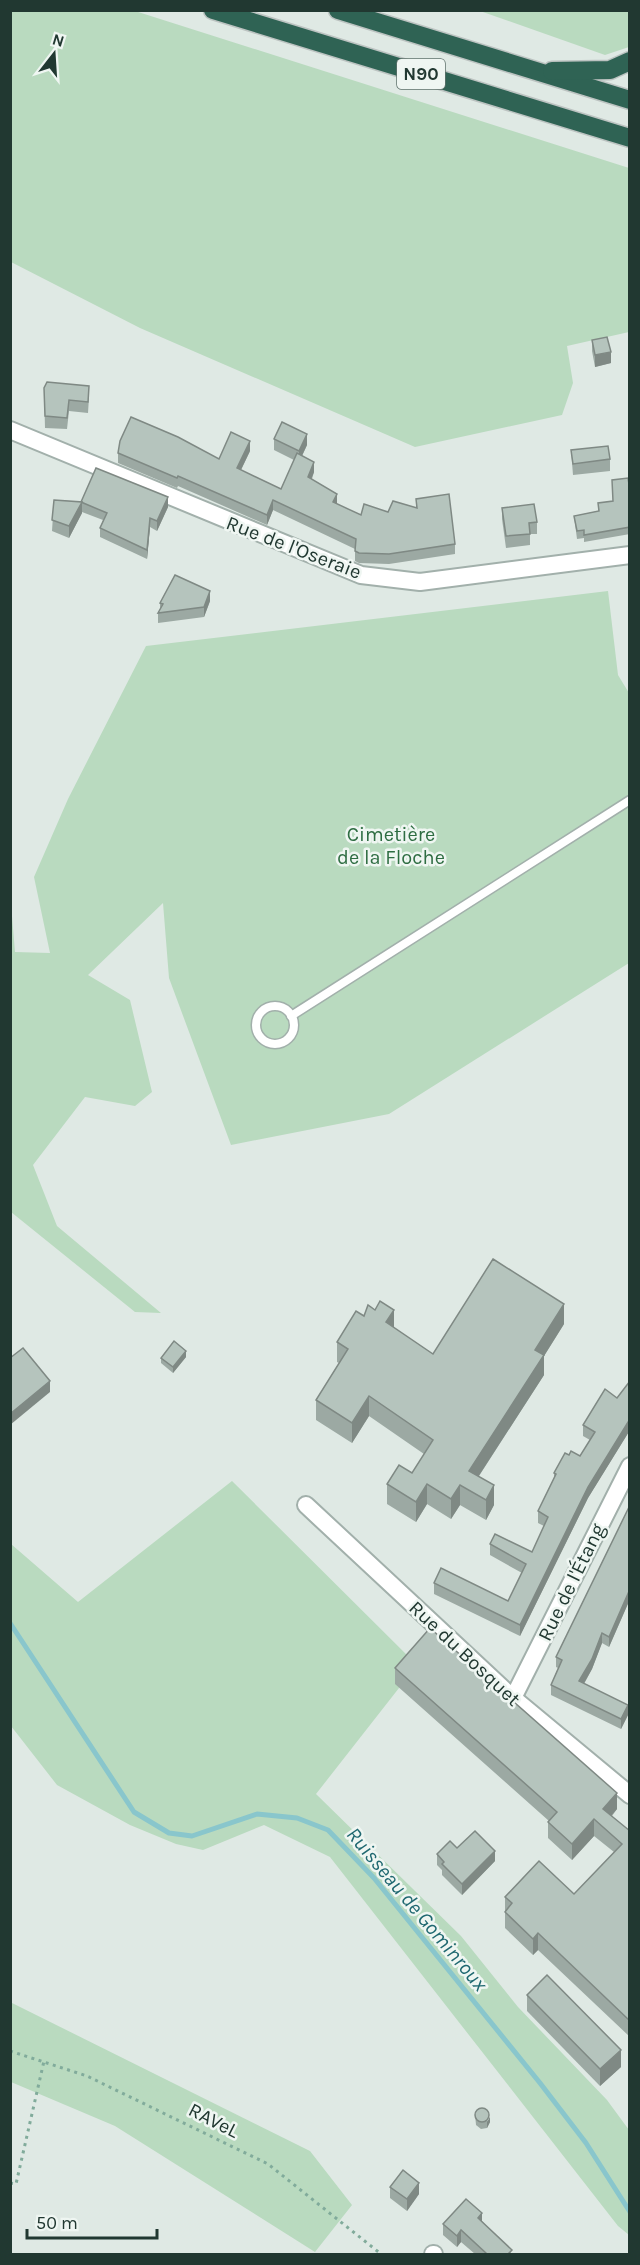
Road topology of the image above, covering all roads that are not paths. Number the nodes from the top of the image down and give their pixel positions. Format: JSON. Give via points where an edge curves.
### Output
{"nodes":[{"id":1,"x":213,"y":10,"type":"edge"},
{"id":2,"x":338,"y":10,"type":"edge"},
{"id":3,"x":630,"y":61,"type":"edge"},
{"id":4,"x":538,"y":72,"type":"junction"},
{"id":5,"x":630,"y":100,"type":"edge"},
{"id":6,"x":630,"y":138,"type":"edge"},
{"id":7,"x":10,"y":430,"type":"edge"},
{"id":8,"x":630,"y":555,"type":"edge"},
{"id":9,"x":630,"y":800,"type":"edge"},
{"id":10,"x":291,"y":1016,"type":"junction"},
{"id":11,"x":630,"y":1466,"type":"edge"},
{"id":12,"x":306,"y":1505,"type":"dead end"},
{"id":13,"x":513,"y":1698,"type":"junction"},
{"id":14,"x":630,"y":1796,"type":"edge"}],
"edges":[{"from":1,"to":6,"type":"highway","number":"N90"},
{"from":2,"to":4,"type":"highway","number":"N90"},
{"from":3,"to":4,"type":"highway","number":"N90","via":[[610,70]]},
{"from":4,"to":5,"type":"highway","number":"N90"},
{"from":7,"to":8,"type":"street","name":"Rue de l'Oseraie","via":[[361,575],[420,582]]},
{"from":9,"to":10,"type":"lane"},
{"from":10,"to":10,"type":"lane","via":[[294,1028],[288,1039],[269,1043],[258,1034],[256,1021],[269,1007],[282,1008]]},
{"from":11,"to":13,"type":"street","name":"Rue de l'Étang"},
{"from":12,"to":13,"type":"street","name":"Rue du Bosquet"},
{"from":13,"to":14,"type":"street","name":"Rue du Bosquet"}]}
